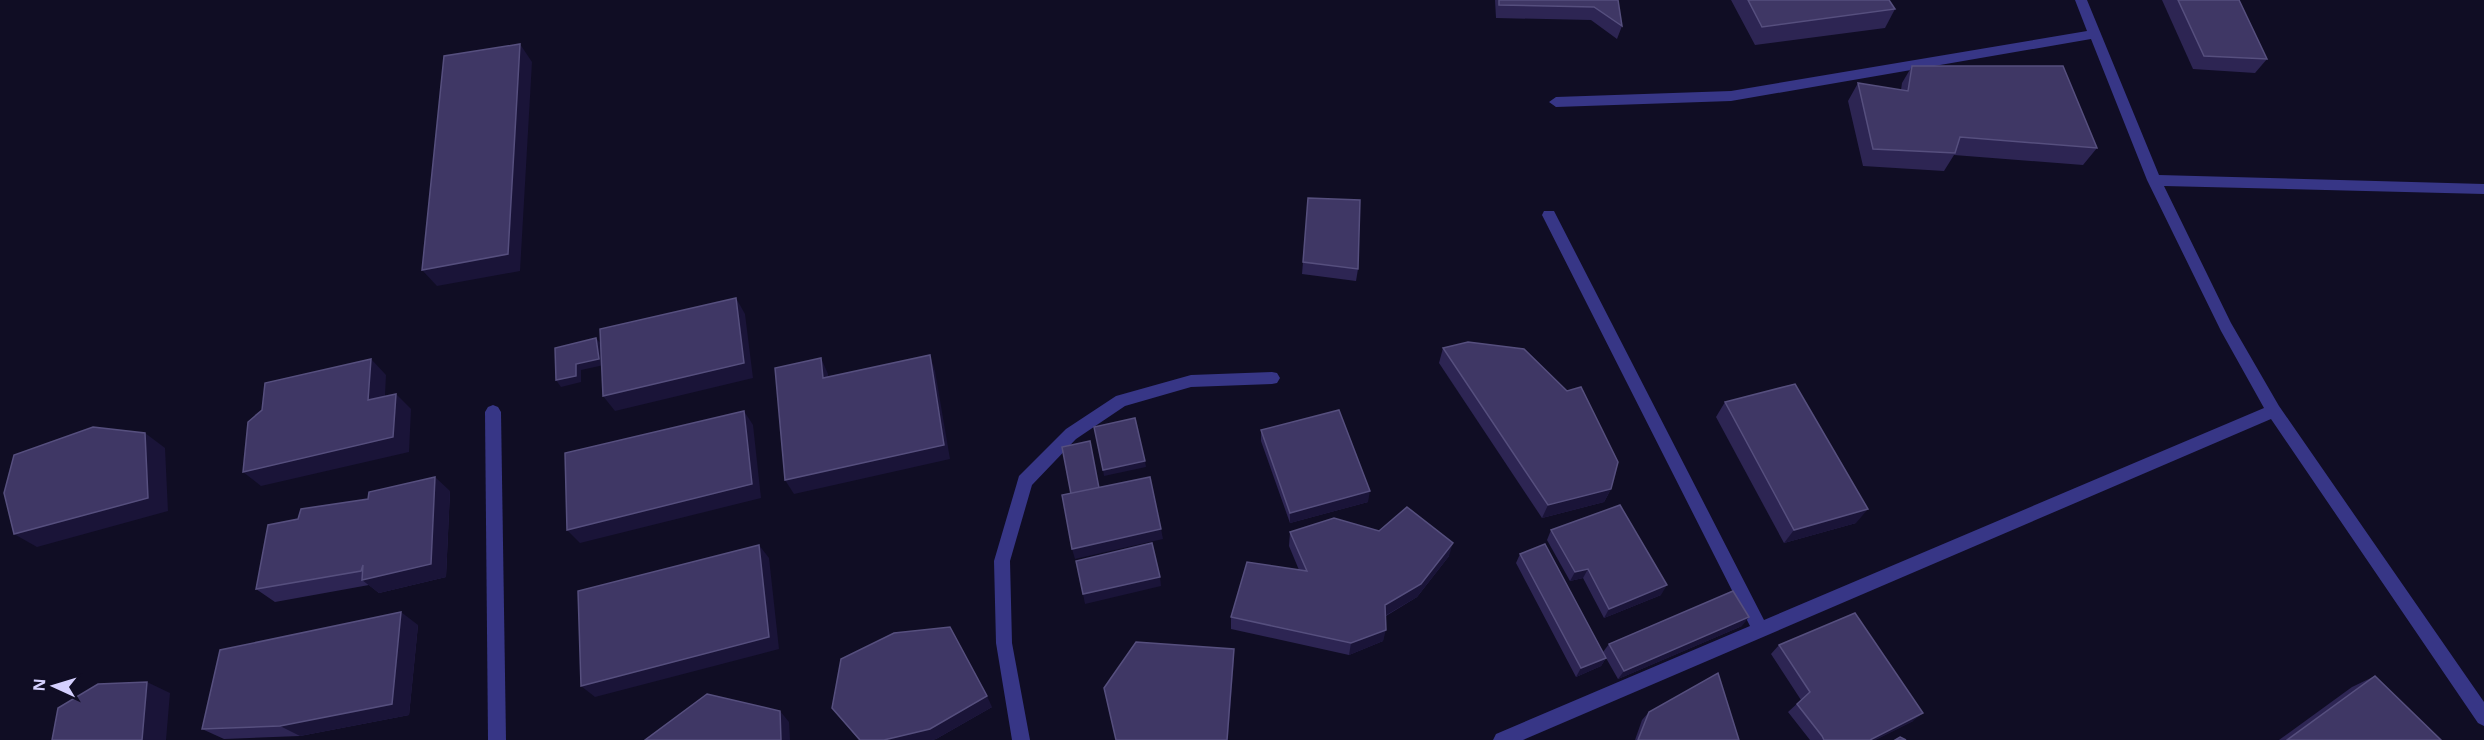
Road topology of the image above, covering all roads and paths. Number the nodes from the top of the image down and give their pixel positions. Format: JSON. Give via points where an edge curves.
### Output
{"nodes":[{"id":1,"x":2081,"y":0,"type":"edge"},
{"id":2,"x":2095,"y":34,"type":"junction"},
{"id":3,"x":1556,"y":102,"type":"dead end"},
{"id":4,"x":2154,"y":180,"type":"junction"},
{"id":5,"x":2484,"y":189,"type":"edge"},
{"id":6,"x":1550,"y":215,"type":"dead end"},
{"id":7,"x":1272,"y":378,"type":"dead end"},
{"id":8,"x":2274,"y":411,"type":"junction"},
{"id":9,"x":493,"y":412,"type":"dead end"},
{"id":10,"x":1760,"y":629,"type":"junction"},
{"id":11,"x":2484,"y":717,"type":"edge"},
{"id":12,"x":497,"y":740,"type":"edge"},
{"id":13,"x":1022,"y":740,"type":"edge"},
{"id":14,"x":1502,"y":740,"type":"edge"}],
"edges":[{"from":1,"to":2,"type":"street"},
{"from":2,"to":3,"type":"street","via":[[1731,96]]},
{"from":2,"to":4,"type":"street"},
{"from":4,"to":5,"type":"street"},
{"from":4,"to":8,"type":"street","via":[[2226,327]]},
{"from":6,"to":10,"type":"street"},
{"from":7,"to":13,"type":"street","via":[[1191,381],[1121,401],[1071,434],[1025,481],[1002,561],[1004,643]]},
{"from":8,"to":10,"type":"street"},
{"from":8,"to":11,"type":"street"},
{"from":9,"to":12,"type":"street"},
{"from":10,"to":14,"type":"street"}]}
